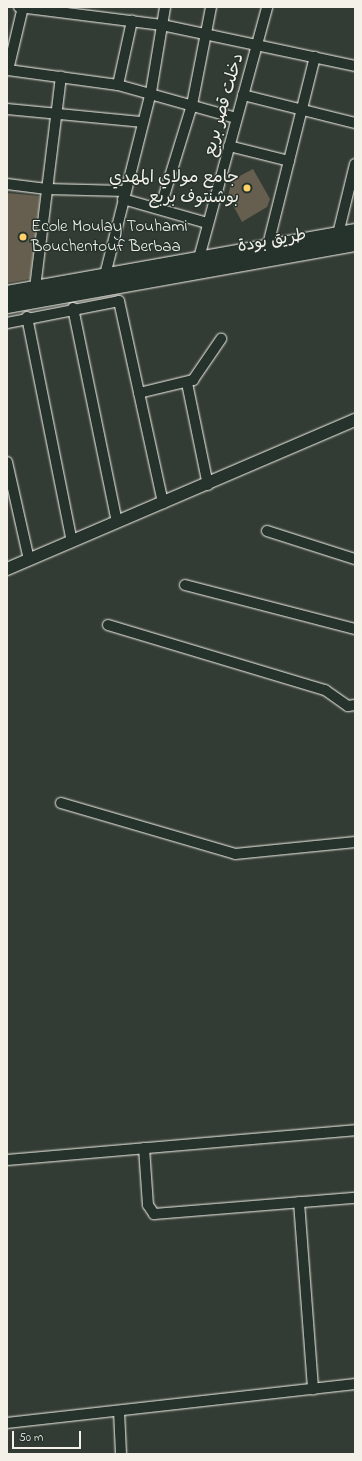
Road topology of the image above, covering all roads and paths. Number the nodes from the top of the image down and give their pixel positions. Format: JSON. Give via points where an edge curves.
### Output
{"nodes":[{"id":1,"x":22,"y":7,"type":"edge"},
{"id":2,"x":165,"y":7,"type":"edge"},
{"id":3,"x":211,"y":7,"type":"edge"},
{"id":4,"x":267,"y":7,"type":"edge"},
{"id":5,"x":88,"y":10,"type":"edge"},
{"id":6,"x":132,"y":21,"type":"junction"},
{"id":7,"x":162,"y":26,"type":"junction"},
{"id":8,"x":207,"y":34,"type":"junction"},
{"id":9,"x":258,"y":44,"type":"junction"},
{"id":10,"x":315,"y":57,"type":"junction"},
{"id":11,"x":355,"y":66,"type":"edge"},
{"id":12,"x":7,"y":71,"type":"edge"},
{"id":13,"x":61,"y":77,"type":"junction"},
{"id":14,"x":118,"y":85,"type":"junction"},
{"id":15,"x":151,"y":92,"type":"junction"},
{"id":16,"x":243,"y":95,"type":"junction"},
{"id":17,"x":192,"y":105,"type":"junction"},
{"id":18,"x":7,"y":109,"type":"edge"},
{"id":19,"x":302,"y":110,"type":"junction"},
{"id":20,"x":57,"y":114,"type":"junction"},
{"id":21,"x":236,"y":118,"type":"junction"},
{"id":22,"x":143,"y":122,"type":"junction"},
{"id":23,"x":355,"y":123,"type":"edge"},
{"id":24,"x":229,"y":146,"type":"junction"},
{"id":25,"x":289,"y":161,"type":"junction"},
{"id":26,"x":355,"y":164,"type":"edge"},
{"id":27,"x":7,"y":184,"type":"edge"},
{"id":28,"x":47,"y":189,"type":"junction"},
{"id":29,"x":124,"y":195,"type":"junction"},
{"id":30,"x":160,"y":209,"type":"junction"},
{"id":31,"x":208,"y":223,"type":"junction"},
{"id":32,"x":355,"y":231,"type":"edge"},
{"id":33,"x":338,"y":234,"type":"junction"},
{"id":34,"x":355,"y":244,"type":"edge"},
{"id":35,"x":268,"y":245,"type":"junction"},
{"id":36,"x":199,"y":258,"type":"junction"},
{"id":37,"x":105,"y":275,"type":"junction"},
{"id":38,"x":35,"y":288,"type":"junction"},
{"id":39,"x":7,"y":293,"type":"edge"},
{"id":40,"x":7,"y":306,"type":"edge"},
{"id":41,"x":73,"y":308,"type":"junction"},
{"id":42,"x":27,"y":317,"type":"junction"},
{"id":43,"x":7,"y":322,"type":"edge"},
{"id":44,"x":221,"y":339,"type":"dead end"},
{"id":45,"x":187,"y":383,"type":"junction"},
{"id":46,"x":139,"y":393,"type":"junction"},
{"id":47,"x":355,"y":420,"type":"edge"},
{"id":48,"x":7,"y":462,"type":"edge"},
{"id":49,"x":208,"y":485,"type":"junction"},
{"id":50,"x":163,"y":503,"type":"junction"},
{"id":51,"x":117,"y":522,"type":"junction"},
{"id":52,"x":267,"y":531,"type":"dead end"},
{"id":53,"x":72,"y":542,"type":"junction"},
{"id":54,"x":355,"y":559,"type":"edge"},
{"id":55,"x":29,"y":560,"type":"junction"},
{"id":56,"x":7,"y":570,"type":"edge"},
{"id":57,"x":185,"y":585,"type":"dead end"},
{"id":58,"x":108,"y":626,"type":"dead end"},
{"id":59,"x":355,"y":629,"type":"edge"},
{"id":60,"x":355,"y":705,"type":"edge"},
{"id":61,"x":60,"y":803,"type":"dead end"},
{"id":62,"x":355,"y":842,"type":"edge"},
{"id":63,"x":355,"y":1130,"type":"edge"},
{"id":64,"x":144,"y":1148,"type":"junction"},
{"id":65,"x":7,"y":1160,"type":"edge"},
{"id":66,"x":355,"y":1198,"type":"edge"},
{"id":67,"x":299,"y":1202,"type":"junction"},
{"id":68,"x":355,"y":1384,"type":"edge"},
{"id":69,"x":313,"y":1389,"type":"junction"},
{"id":70,"x":119,"y":1411,"type":"junction"},
{"id":71,"x":7,"y":1423,"type":"edge"},
{"id":72,"x":121,"y":1454,"type":"edge"}],
"edges":[{"from":1,"to":5,"type":"street"},
{"from":1,"to":12,"type":"street"},
{"from":2,"to":7,"type":"street"},
{"from":3,"to":8,"type":"street"},
{"from":4,"to":9,"type":"street","name":"دخلت قصر بربع"},
{"from":5,"to":6,"type":"street"},
{"from":6,"to":7,"type":"street"},
{"from":6,"to":14,"type":"street"},
{"from":7,"to":8,"type":"street"},
{"from":7,"to":15,"type":"street"},
{"from":8,"to":9,"type":"street"},
{"from":8,"to":17,"type":"street"},
{"from":9,"to":10,"type":"street"},
{"from":9,"to":16,"type":"street","name":"دخلت قصر بربع"},
{"from":10,"to":11,"type":"street"},
{"from":10,"to":19,"type":"street"},
{"from":12,"to":13,"type":"street"},
{"from":13,"to":14,"type":"street"},
{"from":13,"to":20,"type":"street"},
{"from":14,"to":15,"type":"street"},
{"from":15,"to":17,"type":"street"},
{"from":15,"to":22,"type":"street"},
{"from":16,"to":19,"type":"street"},
{"from":16,"to":21,"type":"street","name":"دخلت قصر بربع"},
{"from":17,"to":21,"type":"street"},
{"from":17,"to":30,"type":"street"},
{"from":18,"to":20,"type":"street"},
{"from":19,"to":23,"type":"street"},
{"from":19,"to":25,"type":"street"},
{"from":20,"to":22,"type":"street"},
{"from":20,"to":28,"type":"street"},
{"from":21,"to":24,"type":"street","name":"دخلت قصر بربع"},
{"from":22,"to":29,"type":"street"},
{"from":24,"to":25,"type":"street"},
{"from":24,"to":31,"type":"street","name":"دخلت قصر بربع"},
{"from":25,"to":35,"type":"street"},
{"from":26,"to":33,"type":"street"},
{"from":27,"to":28,"type":"street"},
{"from":28,"to":29,"type":"street"},
{"from":28,"to":38,"type":"street"},
{"from":29,"to":30,"type":"street"},
{"from":29,"to":37,"type":"street"},
{"from":30,"to":31,"type":"street"},
{"from":31,"to":36,"type":"street","name":"دخلت قصر بربع"},
{"from":32,"to":33,"type":"main road","name":"طريق بودة"},
{"from":33,"to":35,"type":"main road","name":"طريق بودة"},
{"from":34,"to":40,"type":"main road","name":"طريق بودة"},
{"from":35,"to":36,"type":"main road","name":"طريق بودة"},
{"from":36,"to":37,"type":"main road","name":"طريق بودة"},
{"from":37,"to":38,"type":"main road","name":"طريق بودة"},
{"from":38,"to":39,"type":"main road","name":"طريق بودة"},
{"from":41,"to":42,"type":"street"},
{"from":41,"to":46,"type":"street","via":[[119,301]]},
{"from":41,"to":51,"type":"street"},
{"from":42,"to":43,"type":"street"},
{"from":42,"to":53,"type":"street"},
{"from":44,"to":45,"type":"street","via":[[197,377]]},
{"from":45,"to":46,"type":"street"},
{"from":45,"to":49,"type":"street"},
{"from":46,"to":50,"type":"street"},
{"from":47,"to":49,"type":"street"},
{"from":48,"to":55,"type":"street"},
{"from":49,"to":50,"type":"street"},
{"from":50,"to":51,"type":"street"},
{"from":51,"to":53,"type":"street"},
{"from":52,"to":54,"type":"street"},
{"from":53,"to":55,"type":"street"},
{"from":55,"to":56,"type":"street"},
{"from":57,"to":59,"type":"street"},
{"from":58,"to":60,"type":"street","via":[[325,690],[348,706]]},
{"from":61,"to":62,"type":"street","via":[[235,854]]},
{"from":63,"to":64,"type":"street"},
{"from":64,"to":65,"type":"street"},
{"from":64,"to":67,"type":"street","via":[[151,1213]]},
{"from":66,"to":67,"type":"street"},
{"from":67,"to":69,"type":"street"},
{"from":68,"to":69,"type":"street"},
{"from":69,"to":70,"type":"street"},
{"from":70,"to":71,"type":"street"},
{"from":70,"to":72,"type":"street"}]}
